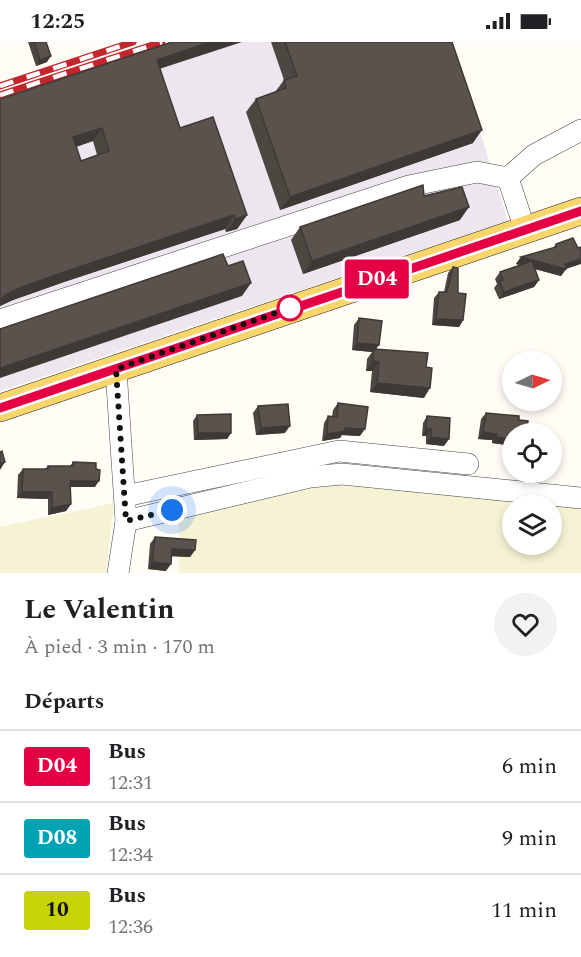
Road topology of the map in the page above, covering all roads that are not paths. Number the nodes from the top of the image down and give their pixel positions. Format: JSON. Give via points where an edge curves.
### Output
{"nodes":[{"id":1,"x":581,"y":130,"type":"edge"},
{"id":2,"x":508,"y":178,"type":"junction"},
{"id":3,"x":581,"y":211,"type":"edge"},
{"id":4,"x":525,"y":230,"type":"junction"},
{"id":5,"x":0,"y":320,"type":"edge"},
{"id":6,"x":116,"y":369,"type":"junction"},
{"id":7,"x":0,"y":408,"type":"edge"},
{"id":8,"x":468,"y":464,"type":"dead end"},
{"id":9,"x":581,"y":498,"type":"edge"},
{"id":10,"x":125,"y":506,"type":"junction"},
{"id":11,"x":118,"y":573,"type":"edge"}],
"edges":[{"from":1,"to":2,"type":"street","via":[[534,155]]},
{"from":2,"to":4,"type":"street"},
{"from":2,"to":5,"type":"street","via":[[477,172],[409,186]]},
{"from":3,"to":4,"type":"main road"},
{"from":4,"to":6,"type":"main road"},
{"from":6,"to":7,"type":"main road"},
{"from":6,"to":10,"type":"street"},
{"from":8,"to":10,"type":"street","via":[[339,451]]},
{"from":9,"to":10,"type":"street","via":[[342,474]]},
{"from":10,"to":11,"type":"street"}]}
